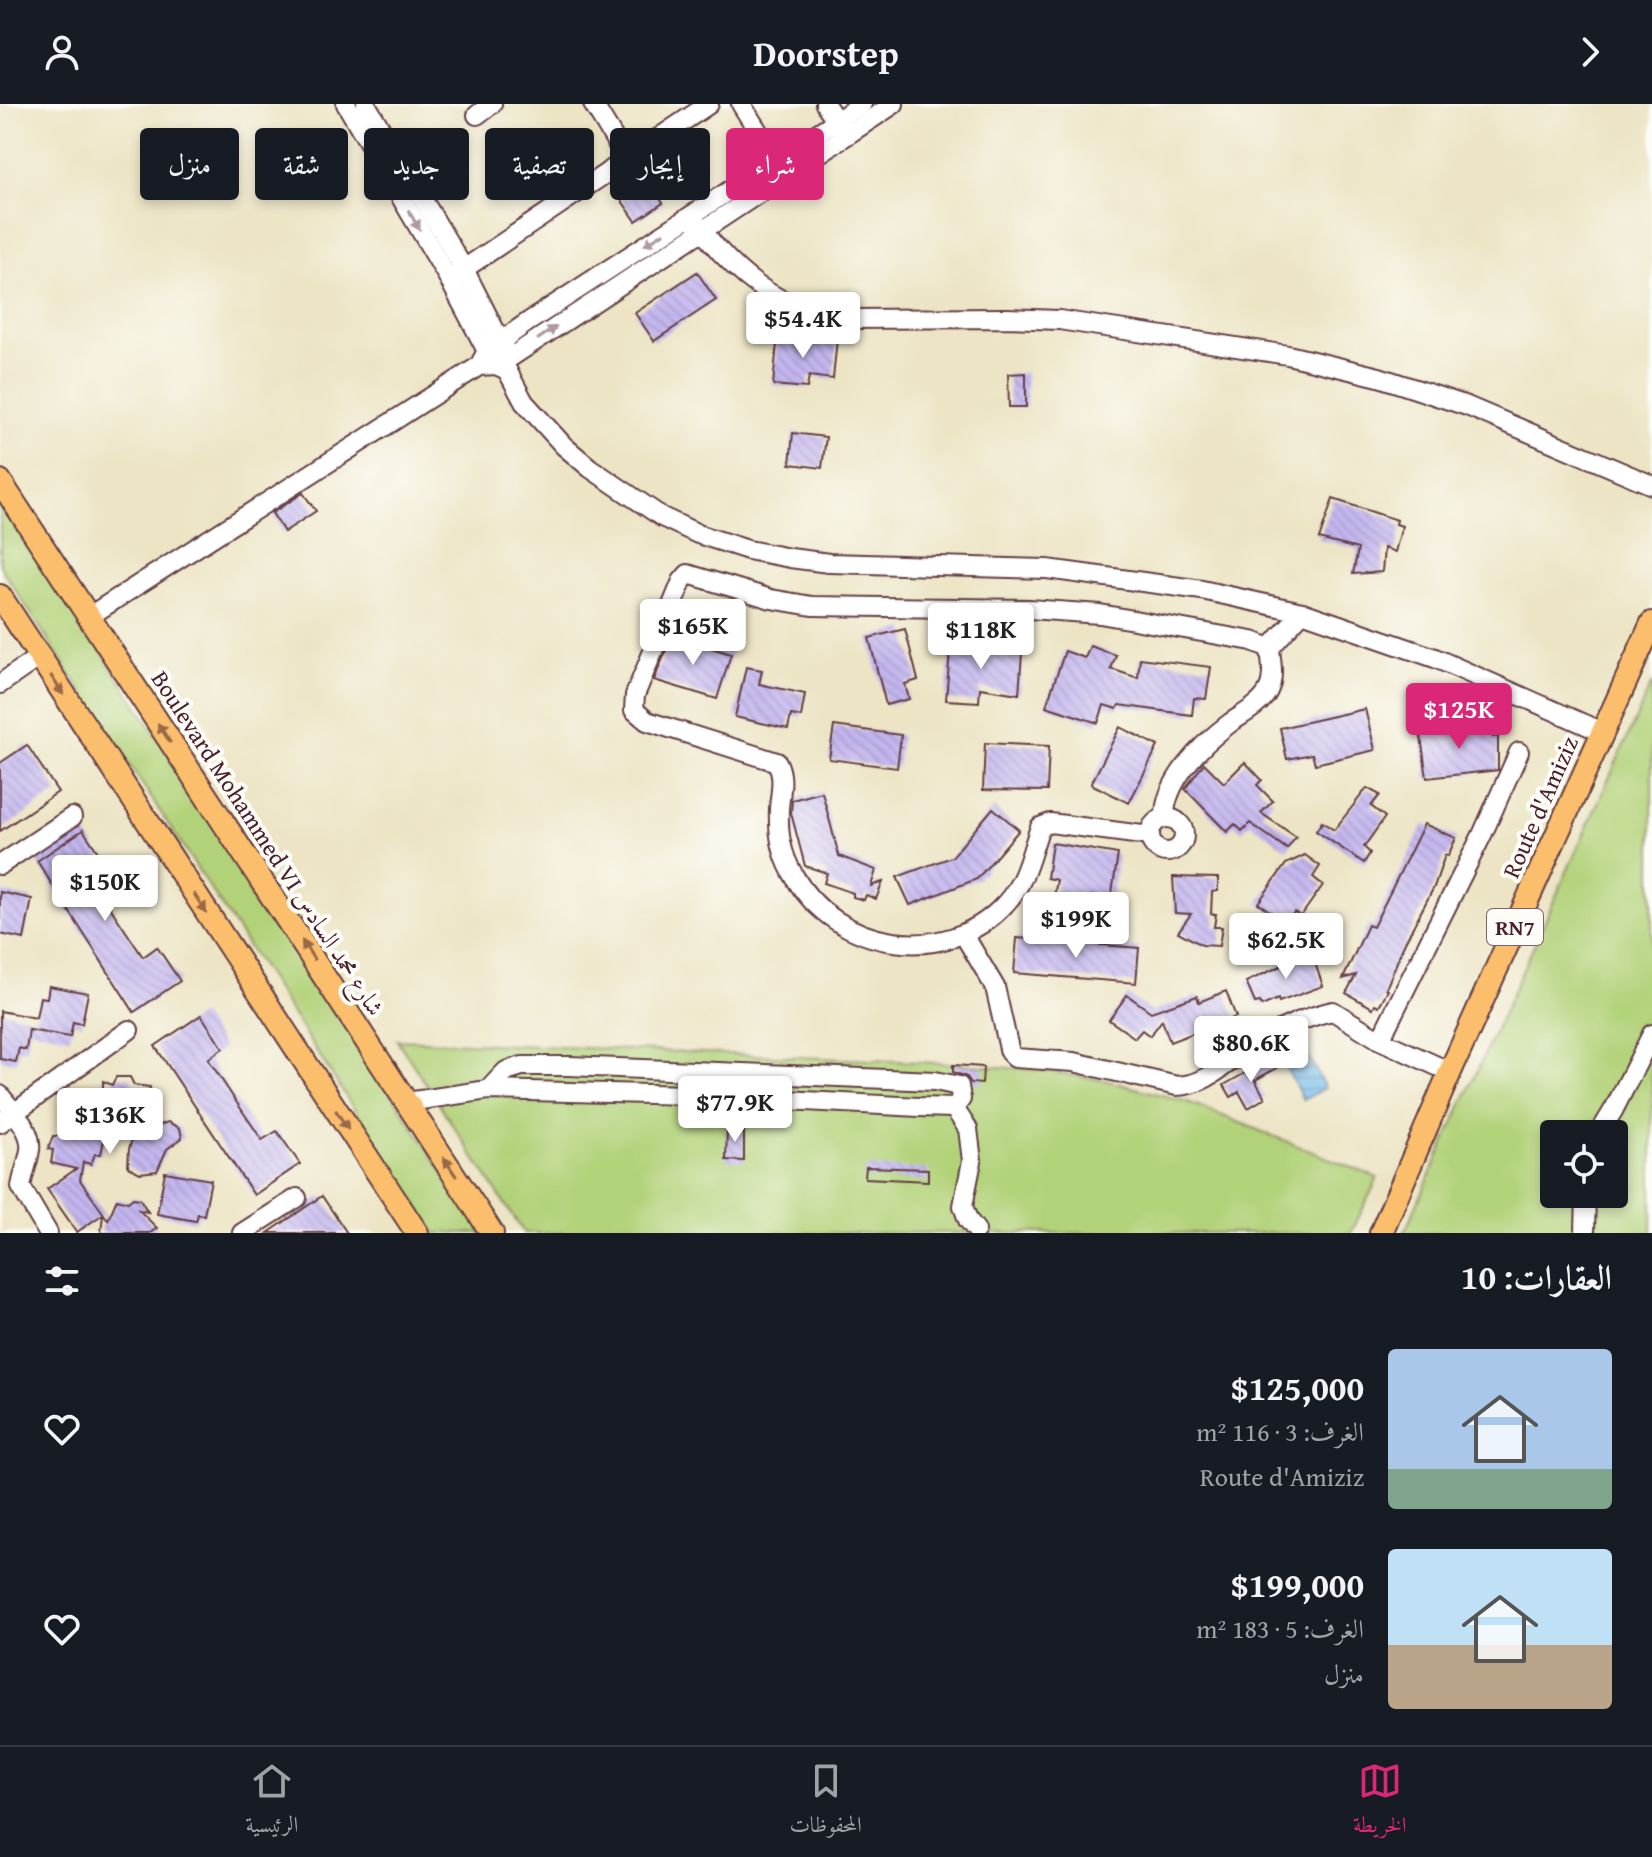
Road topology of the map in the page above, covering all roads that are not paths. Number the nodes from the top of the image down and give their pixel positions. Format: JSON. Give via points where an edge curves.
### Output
{"nodes":[{"id":1,"x":346,"y":104,"type":"edge"},
{"id":2,"x":366,"y":104,"type":"edge"},
{"id":3,"x":492,"y":104,"type":"edge"},
{"id":4,"x":593,"y":104,"type":"edge"},
{"id":5,"x":709,"y":104,"type":"edge"},
{"id":6,"x":741,"y":104,"type":"edge"},
{"id":7,"x":825,"y":104,"type":"edge"},
{"id":8,"x":862,"y":104,"type":"edge"},
{"id":9,"x":894,"y":104,"type":"edge"},
{"id":10,"x":477,"y":115,"type":"dead end"},
{"id":11,"x":841,"y":127,"type":"junction"},
{"id":12,"x":672,"y":128,"type":"edge"},
{"id":13,"x":756,"y":128,"type":"edge"},
{"id":14,"x":610,"y":132,"type":"edge"},
{"id":15,"x":824,"y":136,"type":"edge"},
{"id":16,"x":610,"y":169,"type":"edge"},
{"id":17,"x":726,"y":199,"type":"edge"},
{"id":18,"x":696,"y":223,"type":"junction"},
{"id":19,"x":456,"y":274,"type":"junction"},
{"id":20,"x":496,"y":359,"type":"junction"},
{"id":21,"x":0,"y":481,"type":"edge"},
{"id":22,"x":1652,"y":485,"type":"edge"},
{"id":23,"x":0,"y":596,"type":"edge"},
{"id":24,"x":1302,"y":612,"type":"junction"},
{"id":25,"x":88,"y":617,"type":"junction"},
{"id":26,"x":1652,"y":623,"type":"edge"},
{"id":27,"x":1270,"y":648,"type":"junction"},
{"id":28,"x":39,"y":657,"type":"junction"},
{"id":29,"x":0,"y":684,"type":"edge"},
{"id":30,"x":1602,"y":732,"type":"junction"},
{"id":31,"x":1519,"y":752,"type":"dead end"},
{"id":32,"x":72,"y":817,"type":"dead end"},
{"id":33,"x":1165,"y":818,"type":"junction"},
{"id":34,"x":1150,"y":836,"type":"junction"},
{"id":35,"x":0,"y":865,"type":"edge"},
{"id":36,"x":964,"y":935,"type":"junction"},
{"id":37,"x":129,"y":1030,"type":"dead end"},
{"id":38,"x":1652,"y":1034,"type":"edge"},
{"id":39,"x":1380,"y":1040,"type":"junction"},
{"id":40,"x":1450,"y":1072,"type":"junction"},
{"id":41,"x":488,"y":1090,"type":"junction"},
{"id":42,"x":0,"y":1095,"type":"edge"},
{"id":43,"x":407,"y":1102,"type":"junction"},
{"id":44,"x":954,"y":1108,"type":"junction"},
{"id":45,"x":7,"y":1118,"type":"edge"},
{"id":46,"x":1607,"y":1120,"type":"edge"},
{"id":47,"x":297,"y":1198,"type":"dead end"},
{"id":48,"x":1586,"y":1208,"type":"edge"},
{"id":49,"x":976,"y":1230,"type":"dead end"},
{"id":50,"x":48,"y":1233,"type":"edge"},
{"id":51,"x":242,"y":1233,"type":"edge"},
{"id":52,"x":417,"y":1233,"type":"edge"},
{"id":53,"x":492,"y":1233,"type":"edge"},
{"id":54,"x":1381,"y":1233,"type":"edge"},
{"id":55,"x":1585,"y":1233,"type":"edge"}],
"edges":[{"from":1,"to":19,"type":"street","one_way":true},
{"from":2,"to":19,"type":"street"},
{"from":3,"to":10,"type":"street"},
{"from":4,"to":14,"type":"street"},
{"from":5,"to":12,"type":"street"},
{"from":6,"to":13,"type":"street"},
{"from":7,"to":11,"type":"street"},
{"from":8,"to":11,"type":"street"},
{"from":9,"to":11,"type":"street"},
{"from":11,"to":15,"type":"street"},
{"from":11,"to":18,"type":"street"},
{"from":16,"to":19,"type":"street"},
{"from":17,"to":18,"type":"street"},
{"from":18,"to":20,"type":"street","via":[[591,279]]},
{"from":18,"to":22,"type":"street","via":[[731,264],[768,293],[825,316],[1059,320],[1288,355],[1467,406]]},
{"from":19,"to":20,"type":"street"},
{"from":20,"to":24,"type":"street","via":[[533,413],[590,468],[662,517],[748,550],[829,563],[1047,569],[1202,590]]},
{"from":20,"to":25,"type":"street"},
{"from":21,"to":25,"type":"main road","name":"Boulevard Mohammed VI شارع محمد السادس"},
{"from":23,"to":28,"type":"main road"},
{"from":24,"to":27,"type":"street"},
{"from":24,"to":30,"type":"street","via":[[1435,658]]},
{"from":43,"to":25,"type":"main road","name":"Boulevard Mohammed VI شارع محمد السادس","one_way":true},
{"from":26,"to":30,"type":"main road","name":"Route d'Amiziz","number":"RN7"},
{"from":27,"to":33,"type":"street","via":[[1269,690],[1203,747],[1165,802]]},
{"from":27,"to":36,"type":"street","via":[[1100,614],[812,606],[688,574],[635,695],[634,710],[647,721],[777,762],[782,853],[805,893],[829,916],[893,944],[943,942]]},
{"from":28,"to":29,"type":"street"},
{"from":28,"to":52,"type":"main road","one_way":true},
{"from":30,"to":40,"type":"main road","name":"Route d'Amiziz","number":"RN7"},
{"from":31,"to":39,"type":"street"},
{"from":32,"to":35,"type":"street"},
{"from":33,"to":34,"type":"street","via":[[1157,821]]},
{"from":33,"to":34,"type":"street","via":[[1181,825],[1182,842],[1168,852],[1152,844]]},
{"from":34,"to":36,"type":"street","via":[[1044,824],[1016,892],[985,923]]},
{"from":36,"to":39,"type":"street","via":[[995,987],[1015,1058],[1074,1062],[1177,1086],[1193,1085],[1258,1042],[1333,1011]]},
{"from":37,"to":45,"type":"street"},
{"from":38,"to":46,"type":"street"},
{"from":39,"to":40,"type":"street"},
{"from":40,"to":54,"type":"main road","name":"Route d'Amiziz","number":"RN7"},
{"from":41,"to":43,"type":"street"},
{"from":41,"to":44,"type":"street"},
{"from":41,"to":44,"type":"street","via":[[506,1071],[522,1066],[710,1070],[935,1081],[959,1086],[961,1099]]},
{"from":42,"to":45,"type":"street"},
{"from":53,"to":43,"type":"main road","name":"Boulevard Mohammed VI شارع محمد السادس","one_way":true},
{"from":44,"to":49,"type":"street","via":[[968,1129],[972,1161],[963,1206]]},
{"from":45,"to":50,"type":"street","via":[[30,1140],[21,1187]]},
{"from":47,"to":51,"type":"street"},
{"from":48,"to":55,"type":"street"}]}
